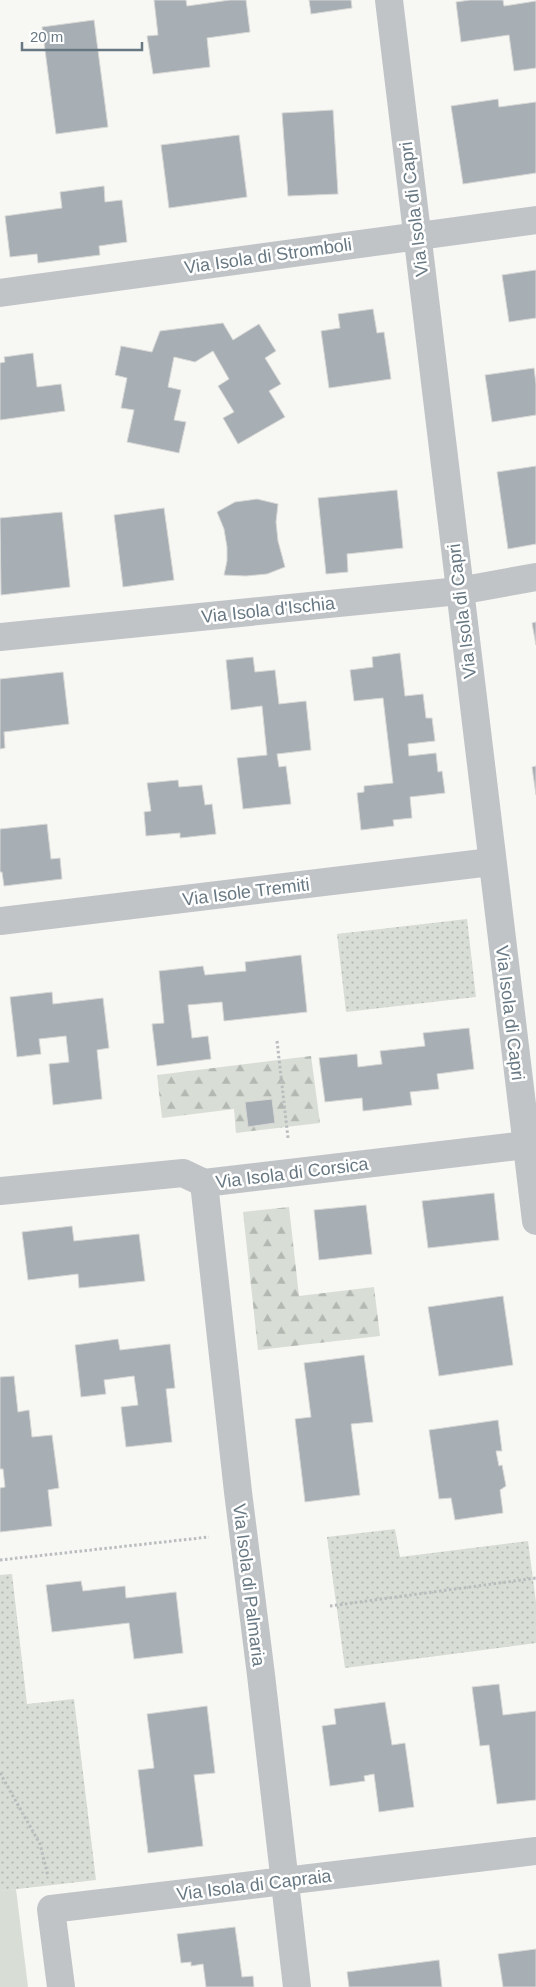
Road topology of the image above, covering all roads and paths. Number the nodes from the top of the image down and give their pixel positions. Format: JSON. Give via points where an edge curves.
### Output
{"nodes":[{"id":1,"x":389,"y":0,"type":"edge"},
{"id":2,"x":536,"y":220,"type":"edge"},
{"id":3,"x":417,"y":236,"type":"junction"},
{"id":4,"x":0,"y":292,"type":"edge"},
{"id":5,"x":536,"y":577,"type":"edge"},
{"id":6,"x":459,"y":591,"type":"junction"},
{"id":7,"x":0,"y":637,"type":"edge"},
{"id":8,"x":491,"y":862,"type":"junction"},
{"id":9,"x":0,"y":921,"type":"edge"},
{"id":10,"x":277,"y":1041,"type":"dead end"},
{"id":11,"x":526,"y":1145,"type":"junction"},
{"id":12,"x":292,"y":1173,"type":"junction"},
{"id":13,"x":204,"y":1183,"type":"junction"},
{"id":14,"x":0,"y":1191,"type":"edge"},
{"id":15,"x":536,"y":1221,"type":"edge"},
{"id":16,"x":210,"y":1528,"type":"dead end"},
{"id":17,"x":0,"y":1560,"type":"edge"},
{"id":18,"x":536,"y":1578,"type":"edge"},
{"id":19,"x":330,"y":1606,"type":"dead end"},
{"id":20,"x":0,"y":1773,"type":"edge"},
{"id":21,"x":536,"y":1851,"type":"edge"},
{"id":22,"x":284,"y":1882,"type":"junction"},
{"id":23,"x":51,"y":1909,"type":"junction"},
{"id":24,"x":61,"y":1987,"type":"edge"},
{"id":25,"x":297,"y":1987,"type":"edge"}],
"edges":[{"from":1,"to":3,"type":"street","name":"Via Isola di Capri"},
{"from":2,"to":3,"type":"street","name":"Via Isola di Stromboli"},
{"from":3,"to":4,"type":"street","name":"Via Isola di Stromboli"},
{"from":3,"to":6,"type":"street","name":"Via Isola di Capri"},
{"from":5,"to":6,"type":"street","name":"Via Isola d'Ischia"},
{"from":6,"to":7,"type":"street","name":"Via Isola d'Ischia"},
{"from":6,"to":8,"type":"street","name":"Via Isola di Capri"},
{"from":8,"to":9,"type":"street","name":"Via Isole Tremiti"},
{"from":8,"to":11,"type":"street","name":"Via Isola di Capri"},
{"from":10,"to":12,"type":"path"},
{"from":11,"to":12,"type":"street","name":"Via Isola di Corsica"},
{"from":11,"to":15,"type":"street","name":"Via Isola di Capri"},
{"from":12,"to":13,"type":"street","name":"Via Isola di Corsica"},
{"from":13,"to":14,"type":"street","name":"Via Isola di Corsica","via":[[183,1172]]},
{"from":13,"to":22,"type":"street","name":"Via Isola di Palmaria"},
{"from":16,"to":17,"type":"path","via":[[211,1537]]},
{"from":18,"to":19,"type":"path"},
{"from":20,"to":23,"type":"path","via":[[40,1844],[47,1868]]},
{"from":21,"to":22,"type":"street","name":"Via Isola di Capraia"},
{"from":22,"to":23,"type":"street","name":"Via Isola di Capraia"},
{"from":22,"to":25,"type":"street","name":"Via Isola di Palmaria"},
{"from":23,"to":24,"type":"street"}]}
